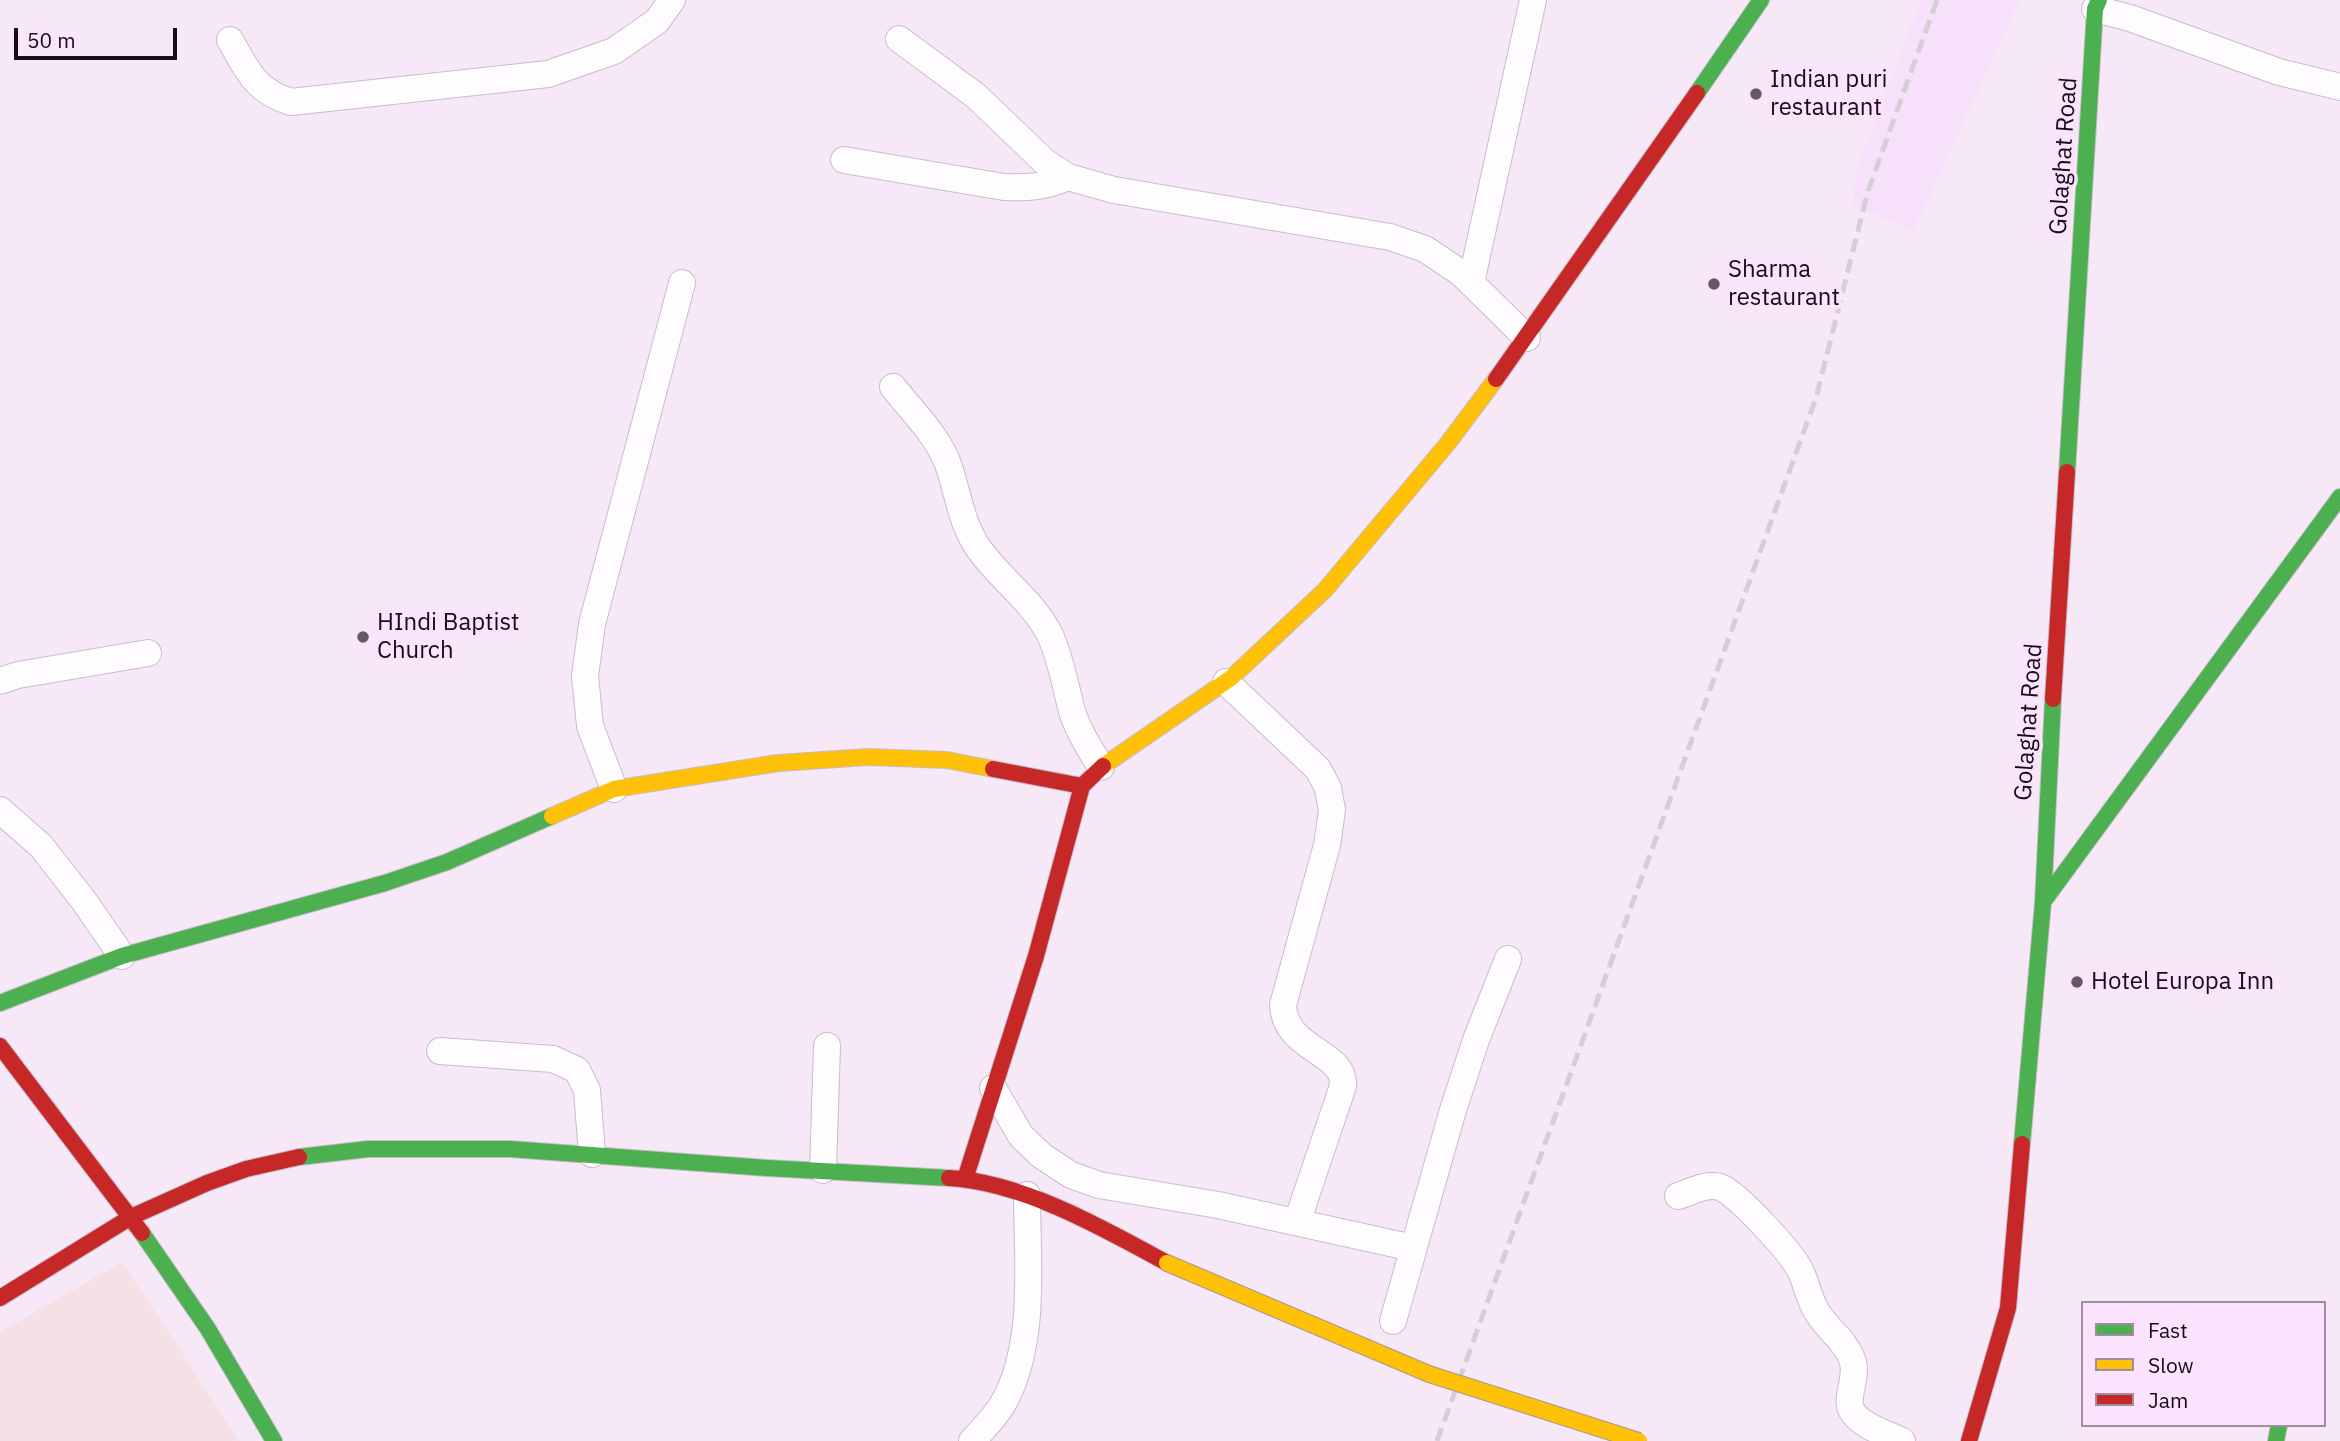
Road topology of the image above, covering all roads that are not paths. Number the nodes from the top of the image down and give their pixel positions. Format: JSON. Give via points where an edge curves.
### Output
{"nodes":[{"id":1,"x":672,"y":0,"type":"edge"},
{"id":2,"x":1533,"y":0,"type":"edge"},
{"id":3,"x":1761,"y":0,"type":"edge"},
{"id":4,"x":2097,"y":5,"type":"edge"},
{"id":5,"x":899,"y":39,"type":"dead end"},
{"id":6,"x":230,"y":40,"type":"dead end"},
{"id":7,"x":2340,"y":87,"type":"edge"},
{"id":8,"x":844,"y":160,"type":"dead end"},
{"id":9,"x":1068,"y":177,"type":"junction"},
{"id":10,"x":682,"y":283,"type":"dead end"},
{"id":11,"x":1471,"y":283,"type":"junction"},
{"id":12,"x":1527,"y":338,"type":"junction"},
{"id":13,"x":892,"y":387,"type":"dead end"},
{"id":14,"x":2340,"y":497,"type":"edge"},
{"id":15,"x":148,"y":653,"type":"dead end"},
{"id":16,"x":0,"y":681,"type":"edge"},
{"id":17,"x":1226,"y":682,"type":"junction"},
{"id":18,"x":1101,"y":767,"type":"junction"},
{"id":19,"x":1082,"y":786,"type":"junction"},
{"id":20,"x":614,"y":789,"type":"junction"},
{"id":21,"x":0,"y":810,"type":"edge"},
{"id":22,"x":2043,"y":902,"type":"junction"},
{"id":23,"x":122,"y":956,"type":"junction"},
{"id":24,"x":1508,"y":959,"type":"dead end"},
{"id":25,"x":0,"y":1003,"type":"edge"},
{"id":26,"x":0,"y":1046,"type":"edge"},
{"id":27,"x":827,"y":1046,"type":"dead end"},
{"id":28,"x":440,"y":1051,"type":"dead end"},
{"id":29,"x":993,"y":1088,"type":"junction"},
{"id":30,"x":592,"y":1154,"type":"junction"},
{"id":31,"x":823,"y":1170,"type":"junction"},
{"id":32,"x":965,"y":1179,"type":"junction"},
{"id":33,"x":1027,"y":1195,"type":"junction"},
{"id":34,"x":1678,"y":1196,"type":"dead end"},
{"id":35,"x":131,"y":1217,"type":"junction"},
{"id":36,"x":1297,"y":1222,"type":"junction"},
{"id":37,"x":1413,"y":1248,"type":"junction"},
{"id":38,"x":1,"y":1296,"type":"edge"},
{"id":39,"x":1393,"y":1321,"type":"dead end"},
{"id":40,"x":274,"y":1441,"type":"edge"},
{"id":41,"x":972,"y":1441,"type":"edge"},
{"id":42,"x":1639,"y":1441,"type":"edge"},
{"id":43,"x":1902,"y":1441,"type":"edge"},
{"id":44,"x":1969,"y":1441,"type":"edge"}],
"edges":[{"from":1,"to":6,"type":"street","via":[[657,21],[614,51],[548,74],[291,102],[272,96],[253,80]]},
{"from":2,"to":11,"type":"street"},
{"from":3,"to":12,"type":"street"},
{"from":4,"to":7,"type":"street","via":[[2279,72]]},
{"from":4,"to":22,"type":"street","name":"Golaghat Road"},
{"from":5,"to":9,"type":"street","via":[[976,96],[1045,162]]},
{"from":8,"to":9,"type":"street","via":[[1004,187],[1050,185]]},
{"from":9,"to":11,"type":"street","via":[[1114,190],[1390,237],[1425,249]]},
{"from":10,"to":20,"type":"street","via":[[592,624],[585,676],[590,726]]},
{"from":11,"to":12,"type":"street"},
{"from":12,"to":17,"type":"street","via":[[1431,464],[1325,590]]},
{"from":13,"to":18,"type":"street","via":[[939,445],[968,530],[979,548],[1048,632],[1073,713]]},
{"from":14,"to":22,"type":"street"},
{"from":15,"to":16,"type":"street"},
{"from":17,"to":18,"type":"street"},
{"from":17,"to":36,"type":"street","via":[[1318,769],[1332,810],[1327,845],[1283,1005],[1284,1019],[1294,1035],[1339,1068],[1344,1077]]},
{"from":18,"to":19,"type":"street"},
{"from":19,"to":20,"type":"street","via":[[947,760],[868,757],[778,764]]},
{"from":19,"to":29,"type":"street","via":[[1036,956]]},
{"from":20,"to":23,"type":"street","via":[[397,879]]},
{"from":21,"to":23,"type":"street","via":[[41,846]]},
{"from":22,"to":44,"type":"street","name":"Golaghat Road","via":[[2008,1308]]},
{"from":23,"to":25,"type":"street"},
{"from":24,"to":37,"type":"street","via":[[1472,1051]]},
{"from":26,"to":35,"type":"street"},
{"from":27,"to":31,"type":"street"},
{"from":28,"to":30,"type":"street","via":[[553,1059],[577,1070],[587,1090]]},
{"from":29,"to":32,"type":"street"},
{"from":29,"to":36,"type":"street","via":[[1021,1136],[1071,1175],[1099,1185]]},
{"from":30,"to":31,"type":"street"},
{"from":30,"to":35,"type":"street","via":[[440,1148],[304,1156],[246,1169]]},
{"from":31,"to":32,"type":"street"},
{"from":32,"to":33,"type":"street"},
{"from":33,"to":41,"type":"street","via":[[1027,1320],[1018,1363],[1008,1394]]},
{"from":33,"to":42,"type":"street","bridge":true,"via":[[1167,1263],[1429,1374]]},
{"from":34,"to":43,"type":"street","via":[[1718,1186],[1736,1196],[1791,1256],[1818,1313],[1853,1361],[1851,1410],[1860,1420]]},
{"from":35,"to":38,"type":"street"},
{"from":35,"to":40,"type":"street","via":[[208,1329]]},
{"from":36,"to":37,"type":"street"},
{"from":37,"to":39,"type":"street"}]}
